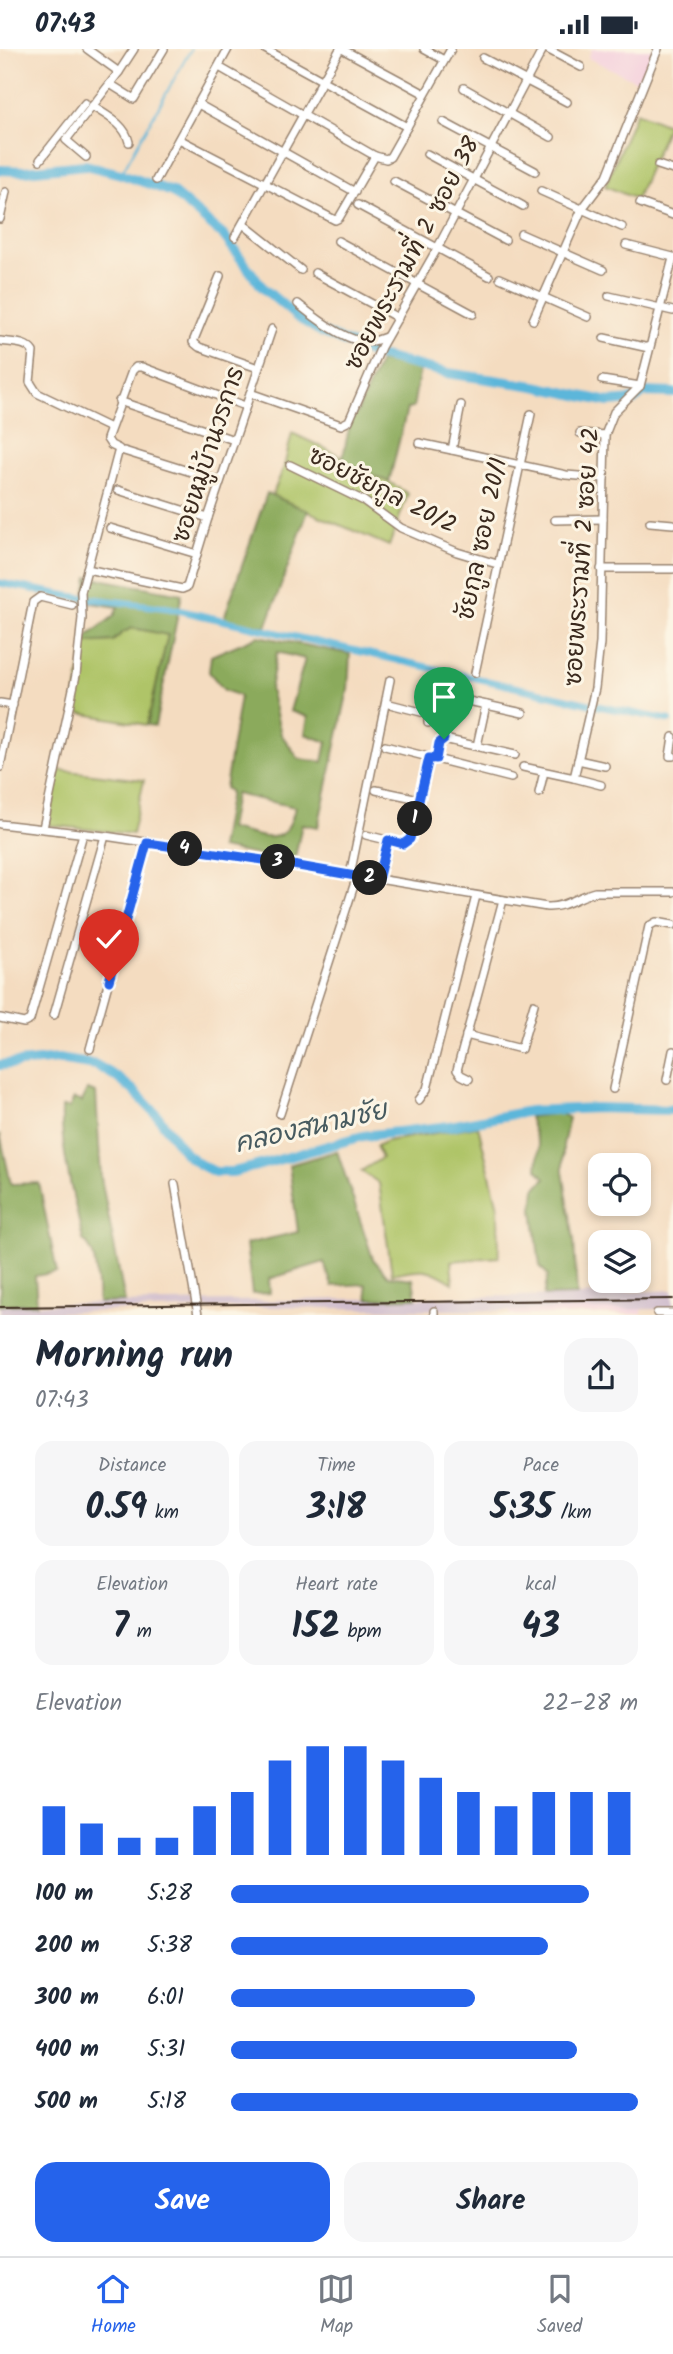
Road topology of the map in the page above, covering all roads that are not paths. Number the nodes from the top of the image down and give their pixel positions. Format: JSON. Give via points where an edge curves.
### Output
{"nodes":[{"id":1,"x":87,"y":49,"type":"edge"},
{"id":2,"x":134,"y":49,"type":"edge"},
{"id":3,"x":164,"y":49,"type":"edge"},
{"id":4,"x":228,"y":49,"type":"edge"},
{"id":5,"x":265,"y":49,"type":"edge"},
{"id":6,"x":341,"y":49,"type":"edge"},
{"id":7,"x":424,"y":49,"type":"edge"},
{"id":8,"x":451,"y":49,"type":"edge"},
{"id":9,"x":545,"y":49,"type":"edge"},
{"id":10,"x":659,"y":49,"type":"edge"},
{"id":11,"x":483,"y":58,"type":"dead end"},
{"id":12,"x":444,"y":60,"type":"junction"},
{"id":13,"x":219,"y":67,"type":"junction"},
{"id":14,"x":581,"y":67,"type":"dead end"},
{"id":15,"x":119,"y":72,"type":"junction"},
{"id":16,"x":322,"y":81,"type":"junction"},
{"id":17,"x":527,"y":82,"type":"junction"},
{"id":18,"x":110,"y":84,"type":"junction"},
{"id":19,"x":464,"y":88,"type":"dead end"},
{"id":20,"x":425,"y":94,"type":"junction"},
{"id":21,"x":567,"y":102,"type":"dead end"},
{"id":22,"x":89,"y":104,"type":"junction"},
{"id":23,"x":198,"y":104,"type":"junction"},
{"id":24,"x":509,"y":113,"type":"junction"},
{"id":25,"x":303,"y":116,"type":"junction"},
{"id":26,"x":443,"y":123,"type":"dead end"},
{"id":27,"x":407,"y":127,"type":"junction"},
{"id":28,"x":68,"y":130,"type":"junction"},
{"id":29,"x":551,"y":137,"type":"dead end"},
{"id":30,"x":179,"y":139,"type":"junction"},
{"id":31,"x":129,"y":142,"type":"dead end"},
{"id":32,"x":492,"y":146,"type":"junction"},
{"id":33,"x":283,"y":151,"type":"junction"},
{"id":34,"x":427,"y":154,"type":"dead end"},
{"id":35,"x":375,"y":156,"type":"junction"},
{"id":36,"x":86,"y":157,"type":"dead end"},
{"id":37,"x":40,"y":160,"type":"dead end"},
{"id":38,"x":658,"y":165,"type":"dead end"},
{"id":39,"x":673,"y":170,"type":"edge"},
{"id":40,"x":535,"y":171,"type":"dead end"},
{"id":41,"x":475,"y":178,"type":"junction"},
{"id":42,"x":156,"y":180,"type":"dead end"},
{"id":43,"x":394,"y":181,"type":"dead end"},
{"id":44,"x":265,"y":184,"type":"junction"},
{"id":45,"x":541,"y":191,"type":"dead end"},
{"id":46,"x":6,"y":192,"type":"dead end"},
{"id":47,"x":355,"y":192,"type":"junction"},
{"id":48,"x":640,"y":203,"type":"dead end"},
{"id":49,"x":358,"y":205,"type":"dead end"},
{"id":50,"x":523,"y":206,"type":"dead end"},
{"id":51,"x":582,"y":209,"type":"junction"},
{"id":52,"x":456,"y":213,"type":"junction"},
{"id":53,"x":673,"y":215,"type":"edge"},
{"id":54,"x":0,"y":219,"type":"edge"},
{"id":55,"x":243,"y":223,"type":"junction"},
{"id":56,"x":622,"y":226,"type":"dead end"},
{"id":57,"x":521,"y":235,"type":"dead end"},
{"id":58,"x":235,"y":237,"type":"dead end"},
{"id":59,"x":505,"y":240,"type":"dead end"},
{"id":60,"x":338,"y":241,"type":"dead end"},
{"id":61,"x":626,"y":245,"type":"dead end"},
{"id":62,"x":438,"y":247,"type":"junction"},
{"id":63,"x":563,"y":253,"type":"junction"},
{"id":64,"x":673,"y":257,"type":"edge"},
{"id":65,"x":301,"y":269,"type":"dead end"},
{"id":66,"x":603,"y":270,"type":"dead end"},
{"id":67,"x":315,"y":273,"type":"dead end"},
{"id":68,"x":219,"y":275,"type":"dead end"},
{"id":69,"x":489,"y":276,"type":"dead end"},
{"id":70,"x":500,"y":278,"type":"dead end"},
{"id":71,"x":418,"y":284,"type":"junction"},
{"id":72,"x":609,"y":296,"type":"dead end"},
{"id":73,"x":542,"y":297,"type":"junction"},
{"id":74,"x":298,"y":304,"type":"dead end"},
{"id":75,"x":659,"y":306,"type":"junction"},
{"id":76,"x":673,"y":310,"type":"edge"},
{"id":77,"x":473,"y":314,"type":"dead end"},
{"id":78,"x":588,"y":317,"type":"dead end"},
{"id":79,"x":398,"y":318,"type":"junction"},
{"id":80,"x":533,"y":320,"type":"dead end"},
{"id":81,"x":272,"y":329,"type":"dead end"},
{"id":82,"x":386,"y":337,"type":"junction"},
{"id":83,"x":604,"y":338,"type":"dead end"},
{"id":84,"x":0,"y":341,"type":"edge"},
{"id":85,"x":649,"y":348,"type":"junction"},
{"id":86,"x":258,"y":368,"type":"junction"},
{"id":87,"x":602,"y":380,"type":"dead end"},
{"id":88,"x":637,"y":390,"type":"junction"},
{"id":89,"x":250,"y":393,"type":"junction"},
{"id":90,"x":119,"y":401,"type":"junction"},
{"id":91,"x":461,"y":405,"type":"dead end"},
{"id":92,"x":246,"y":406,"type":"junction"},
{"id":93,"x":531,"y":414,"type":"dead end"},
{"id":94,"x":110,"y":428,"type":"junction"},
{"id":95,"x":580,"y":433,"type":"dead end"},
{"id":96,"x":605,"y":435,"type":"junction"},
{"id":97,"x":234,"y":440,"type":"junction"},
{"id":98,"x":419,"y":443,"type":"dead end"},
{"id":99,"x":121,"y":450,"type":"junction"},
{"id":100,"x":452,"y":450,"type":"junction"},
{"id":101,"x":290,"y":465,"type":"dead end"},
{"id":102,"x":518,"y":466,"type":"junction"},
{"id":103,"x":604,"y":478,"type":"junction"},
{"id":104,"x":220,"y":481,"type":"junction"},
{"id":105,"x":118,"y":490,"type":"dead end"},
{"id":106,"x":208,"y":518,"type":"junction"},
{"id":107,"x":603,"y":519,"type":"junction"},
{"id":108,"x":555,"y":520,"type":"dead end"},
{"id":109,"x":650,"y":522,"type":"dead end"},
{"id":110,"x":673,"y":524,"type":"edge"},
{"id":111,"x":110,"y":528,"type":"dead end"},
{"id":112,"x":197,"y":554,"type":"junction"},
{"id":113,"x":497,"y":564,"type":"junction"},
{"id":114,"x":87,"y":569,"type":"junction"},
{"id":115,"x":601,"y":569,"type":"junction"},
{"id":116,"x":673,"y":569,"type":"edge"},
{"id":117,"x":72,"y":605,"type":"dead end"},
{"id":118,"x":475,"y":673,"type":"dead end"},
{"id":119,"x":390,"y":681,"type":"dead end"},
{"id":120,"x":450,"y":697,"type":"dead end"},
{"id":121,"x":0,"y":703,"type":"edge"},
{"id":122,"x":386,"y":703,"type":"junction"},
{"id":123,"x":13,"y":705,"type":"junction"},
{"id":124,"x":486,"y":705,"type":"junction"},
{"id":125,"x":523,"y":713,"type":"dead end"},
{"id":126,"x":428,"y":723,"type":"dead end"},
{"id":127,"x":673,"y":737,"type":"edge"},
{"id":128,"x":385,"y":746,"type":"dead end"},
{"id":129,"x":477,"y":746,"type":"junction"},
{"id":130,"x":515,"y":755,"type":"dead end"},
{"id":131,"x":673,"y":756,"type":"edge"},
{"id":132,"x":432,"y":758,"type":"junction"},
{"id":133,"x":578,"y":759,"type":"junction"},
{"id":134,"x":605,"y":766,"type":"dead end"},
{"id":135,"x":0,"y":767,"type":"edge"},
{"id":136,"x":523,"y":767,"type":"dead end"},
{"id":137,"x":544,"y":772,"type":"junction"},
{"id":138,"x":511,"y":778,"type":"dead end"},
{"id":139,"x":574,"y":778,"type":"junction"},
{"id":140,"x":601,"y":785,"type":"dead end"},
{"id":141,"x":376,"y":790,"type":"dead end"},
{"id":142,"x":539,"y":793,"type":"dead end"},
{"id":143,"x":419,"y":799,"type":"junction"},
{"id":144,"x":0,"y":824,"type":"edge"},
{"id":145,"x":43,"y":828,"type":"junction"},
{"id":146,"x":83,"y":834,"type":"junction"},
{"id":147,"x":366,"y":835,"type":"dead end"},
{"id":148,"x":105,"y":836,"type":"junction"},
{"id":149,"x":388,"y":840,"type":"junction"},
{"id":150,"x":147,"y":843,"type":"junction"},
{"id":151,"x":354,"y":876,"type":"junction"},
{"id":152,"x":378,"y":880,"type":"junction"},
{"id":153,"x":673,"y":892,"type":"edge"},
{"id":154,"x":476,"y":896,"type":"junction"},
{"id":155,"x":503,"y":899,"type":"junction"},
{"id":156,"x":673,"y":925,"type":"edge"},
{"id":157,"x":534,"y":1004,"type":"dead end"},
{"id":158,"x":54,"y":1015,"type":"dead end"},
{"id":159,"x":0,"y":1018,"type":"edge"},
{"id":160,"x":466,"y":1035,"type":"junction"},
{"id":161,"x":90,"y":1049,"type":"dead end"},
{"id":162,"x":673,"y":1051,"type":"edge"},
{"id":163,"x":469,"y":1079,"type":"dead end"},
{"id":164,"x":667,"y":1080,"type":"dead end"},
{"id":165,"x":613,"y":1089,"type":"dead end"},
{"id":166,"x":419,"y":1100,"type":"dead end"},
{"id":167,"x":280,"y":1114,"type":"dead end"},
{"id":168,"x":175,"y":1184,"type":"dead end"},
{"id":169,"x":657,"y":1313,"type":"edge"},
{"id":170,"x":673,"y":1313,"type":"edge"},
{"id":171,"x":198,"y":1314,"type":"edge"}],
"edges":[{"from":1,"to":15,"type":"street"},
{"from":2,"to":15,"type":"street"},
{"from":3,"to":18,"type":"street","via":[[134,99]]},
{"from":4,"to":13,"type":"street"},
{"from":5,"to":16,"type":"street"},
{"from":6,"to":16,"type":"street"},
{"from":6,"to":20,"type":"street"},
{"from":7,"to":12,"type":"street"},
{"from":8,"to":12,"type":"street"},
{"from":9,"to":14,"type":"street"},
{"from":9,"to":17,"type":"street","name":"ซอยพระรามที่ 2 ซอย 38"},
{"from":10,"to":51,"type":"street","via":[[607,176]]},
{"from":11,"to":17,"type":"street"},
{"from":12,"to":20,"type":"street"},
{"from":13,"to":23,"type":"street"},
{"from":13,"to":25,"type":"street"},
{"from":15,"to":18,"type":"street"},
{"from":16,"to":25,"type":"street"},
{"from":16,"to":27,"type":"street"},
{"from":17,"to":21,"type":"street"},
{"from":17,"to":24,"type":"street","name":"ซอยพระรามที่ 2 ซอย 38"},
{"from":18,"to":22,"type":"street"},
{"from":19,"to":24,"type":"street"},
{"from":20,"to":27,"type":"street"},
{"from":22,"to":28,"type":"street"},
{"from":22,"to":31,"type":"street","via":[[122,127]]},
{"from":23,"to":30,"type":"street"},
{"from":23,"to":33,"type":"street"},
{"from":24,"to":29,"type":"street"},
{"from":24,"to":32,"type":"street","name":"ซอยพระรามที่ 2 ซอย 38"},
{"from":25,"to":33,"type":"street"},
{"from":25,"to":35,"type":"street"},
{"from":26,"to":32,"type":"street"},
{"from":27,"to":35,"type":"street","via":[[390,157]]},
{"from":28,"to":36,"type":"street","via":[[66,140]]},
{"from":28,"to":37,"type":"street"},
{"from":30,"to":42,"type":"street"},
{"from":30,"to":44,"type":"street"},
{"from":32,"to":40,"type":"street"},
{"from":32,"to":41,"type":"street","name":"ซอยพระรามที่ 2 ซอย 38"},
{"from":33,"to":44,"type":"street"},
{"from":33,"to":47,"type":"street"},
{"from":34,"to":41,"type":"street"},
{"from":35,"to":47,"type":"street"},
{"from":38,"to":39,"type":"street"},
{"from":41,"to":50,"type":"street"},
{"from":41,"to":52,"type":"street","name":"ซอยพระรามที่ 2 ซอย 38"},
{"from":43,"to":52,"type":"street"},
{"from":44,"to":47,"type":"street","via":[[335,220]]},
{"from":44,"to":55,"type":"street"},
{"from":45,"to":51,"type":"street"},
{"from":46,"to":54,"type":"street"},
{"from":48,"to":53,"type":"street"},
{"from":49,"to":62,"type":"street"},
{"from":51,"to":56,"type":"street"},
{"from":51,"to":63,"type":"street"},
{"from":52,"to":59,"type":"street"},
{"from":52,"to":62,"type":"street","name":"ซอยพระรามที่ 2 ซอย 38"},
{"from":55,"to":58,"type":"street"},
{"from":55,"to":65,"type":"street"},
{"from":57,"to":63,"type":"street"},
{"from":60,"to":71,"type":"street"},
{"from":61,"to":64,"type":"street"},
{"from":62,"to":69,"type":"street"},
{"from":62,"to":71,"type":"street","name":"ซอยพระรามที่ 2 ซอย 38"},
{"from":63,"to":66,"type":"street"},
{"from":63,"to":73,"type":"street"},
{"from":64,"to":75,"type":"street"},
{"from":67,"to":79,"type":"street"},
{"from":68,"to":86,"type":"street","via":[[193,342]]},
{"from":70,"to":73,"type":"street"},
{"from":71,"to":77,"type":"street"},
{"from":71,"to":79,"type":"street","name":"ซอยพระรามที่ 2 ซอย 38"},
{"from":72,"to":75,"type":"street"},
{"from":73,"to":78,"type":"street"},
{"from":73,"to":80,"type":"street"},
{"from":74,"to":82,"type":"street","via":[[340,333],[369,342]]},
{"from":75,"to":76,"type":"street"},
{"from":75,"to":85,"type":"street"},
{"from":79,"to":82,"type":"street","name":"ซอยพระรามที่ 2 ซอย 38"},
{"from":81,"to":86,"type":"street","name":"ซอยหมู่บ้านวรการ"},
{"from":82,"to":89,"type":"street","name":"ซอยพระรามที่ 2 ซอย 38","via":[[346,424]]},
{"from":83,"to":85,"type":"street"},
{"from":84,"to":94,"type":"street","via":[[21,344],[33,352],[30,382],[37,393]]},
{"from":85,"to":88,"type":"street"},
{"from":86,"to":89,"type":"street","name":"ซอยหมู่บ้านวรการ"},
{"from":87,"to":88,"type":"street"},
{"from":88,"to":96,"type":"street","name":"ซอยพระรามที่ 2 ซอย 42","via":[[614,412]]},
{"from":89,"to":92,"type":"street","name":"ซอยหมู่บ้านวรการ"},
{"from":90,"to":92,"type":"street","via":[[132,371],[142,367]]},
{"from":90,"to":94,"type":"street"},
{"from":90,"to":97,"type":"street"},
{"from":91,"to":100,"type":"street"},
{"from":92,"to":97,"type":"street","name":"ซอยหมู่บ้านวรการ"},
{"from":93,"to":102,"type":"street","name":"ชัยกูล ซอย 20/1"},
{"from":94,"to":99,"type":"street","via":[[107,439]]},
{"from":95,"to":96,"type":"street"},
{"from":96,"to":103,"type":"street","name":"ซอยพระรามที่ 2 ซอย 42"},
{"from":97,"to":104,"type":"street","name":"ซอยหมู่บ้านวรการ"},
{"from":98,"to":100,"type":"street"},
{"from":99,"to":104,"type":"street"},
{"from":99,"to":114,"type":"street"},
{"from":100,"to":102,"type":"street"},
{"from":101,"to":113,"type":"street","name":"ซอยชัยกูล 20/2","via":[[364,501],[401,528]]},
{"from":102,"to":103,"type":"street"},
{"from":102,"to":113,"type":"street","name":"ชัยกูล ซอย 20/1"},
{"from":103,"to":107,"type":"street","name":"ซอยพระรามที่ 2 ซอย 42"},
{"from":104,"to":106,"type":"street","name":"ซอยหมู่บ้านวรการ"},
{"from":105,"to":106,"type":"street"},
{"from":106,"to":112,"type":"street","name":"ซอยหมู่บ้านวรการ"},
{"from":107,"to":108,"type":"street"},
{"from":107,"to":115,"type":"street","name":"ซอยพระรามที่ 2 ซอย 42"},
{"from":109,"to":110,"type":"street"},
{"from":111,"to":112,"type":"street"},
{"from":112,"to":114,"type":"street","name":"ซอยหมู่บ้านวรการ","via":[[187,587],[182,589]]},
{"from":113,"to":118,"type":"street","name":"ชัยกูล ซอย 20/1"},
{"from":114,"to":145,"type":"street","via":[[76,675]]},
{"from":115,"to":116,"type":"street"},
{"from":115,"to":133,"type":"street","name":"ซอยพระรามที่ 2 ซอย 42","via":[[600,643]]},
{"from":117,"to":123,"type":"street","via":[[40,597],[33,602]]},
{"from":119,"to":122,"type":"street"},
{"from":120,"to":124,"type":"street"},
{"from":121,"to":123,"type":"street"},
{"from":122,"to":126,"type":"street","via":[[425,713]]},
{"from":122,"to":151,"type":"street"},
{"from":123,"to":135,"type":"street"},
{"from":124,"to":125,"type":"street"},
{"from":124,"to":129,"type":"street"},
{"from":127,"to":131,"type":"street"},
{"from":128,"to":132,"type":"street"},
{"from":129,"to":130,"type":"street"},
{"from":129,"to":132,"type":"street","via":[[444,739]]},
{"from":132,"to":138,"type":"street"},
{"from":132,"to":143,"type":"street"},
{"from":133,"to":134,"type":"street"},
{"from":133,"to":139,"type":"street","name":"ซอยพระรามที่ 2 ซอย 42"},
{"from":136,"to":137,"type":"street"},
{"from":137,"to":139,"type":"street"},
{"from":137,"to":142,"type":"street"},
{"from":139,"to":140,"type":"street"},
{"from":141,"to":143,"type":"street"},
{"from":143,"to":149,"type":"street","via":[[410,839],[403,844]]},
{"from":144,"to":145,"type":"street"},
{"from":145,"to":146,"type":"street"},
{"from":146,"to":148,"type":"street"},
{"from":146,"to":159,"type":"street","via":[[30,1020]]},
{"from":147,"to":149,"type":"street"},
{"from":148,"to":150,"type":"street"},
{"from":148,"to":158,"type":"street"},
{"from":149,"to":152,"type":"street"},
{"from":150,"to":151,"type":"street"},
{"from":150,"to":161,"type":"street"},
{"from":151,"to":152,"type":"street"},
{"from":151,"to":167,"type":"street"},
{"from":152,"to":154,"type":"street"},
{"from":153,"to":155,"type":"street","via":[[595,892],[554,907]]},
{"from":154,"to":155,"type":"street"},
{"from":154,"to":166,"type":"street","via":[[427,1089]]},
{"from":155,"to":160,"type":"street"},
{"from":156,"to":165,"type":"street","via":[[656,922],[649,926]]},
{"from":157,"to":160,"type":"street","via":[[521,1048]]},
{"from":160,"to":163,"type":"street","via":[[457,1070]]},
{"from":162,"to":164,"type":"street"},
{"from":168,"to":171,"type":"street"},
{"from":169,"to":170,"type":"street"}]}
